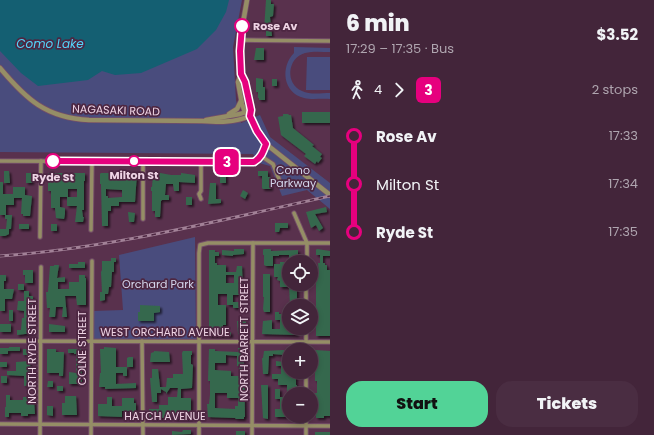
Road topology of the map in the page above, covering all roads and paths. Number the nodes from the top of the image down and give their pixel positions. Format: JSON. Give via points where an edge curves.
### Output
{"nodes":[{"id":1,"x":248,"y":0,"type":"edge"},
{"id":2,"x":240,"y":40,"type":"junction"},
{"id":3,"x":330,"y":41,"type":"edge"},
{"id":4,"x":0,"y":68,"type":"edge"},
{"id":5,"x":241,"y":74,"type":"junction"},
{"id":6,"x":241,"y":97,"type":"junction"},
{"id":7,"x":251,"y":110,"type":"junction"},
{"id":8,"x":245,"y":112,"type":"junction"},
{"id":9,"x":226,"y":116,"type":"junction"},
{"id":10,"x":250,"y":116,"type":"junction"},
{"id":11,"x":202,"y":121,"type":"junction"},
{"id":12,"x":266,"y":144,"type":"junction"},
{"id":13,"x":261,"y":156,"type":"junction"},
{"id":14,"x":0,"y":161,"type":"edge"},
{"id":15,"x":41,"y":161,"type":"junction"},
{"id":16,"x":92,"y":161,"type":"junction"},
{"id":17,"x":143,"y":161,"type":"junction"},
{"id":18,"x":202,"y":162,"type":"junction"},
{"id":19,"x":282,"y":187,"type":"dead end"},
{"id":20,"x":330,"y":195,"type":"edge"},
{"id":21,"x":201,"y":199,"type":"dead end"},
{"id":22,"x":294,"y":213,"type":"dead end"},
{"id":23,"x":143,"y":219,"type":"dead end"},
{"id":24,"x":91,"y":230,"type":"dead end"},
{"id":25,"x":40,"y":237,"type":"dead end"},
{"id":26,"x":253,"y":243,"type":"junction"},
{"id":27,"x":307,"y":243,"type":"junction"},
{"id":28,"x":330,"y":243,"type":"edge"},
{"id":29,"x":307,"y":255,"type":"edge"},
{"id":30,"x":92,"y":261,"type":"dead end"},
{"id":31,"x":41,"y":267,"type":"dead end"},
{"id":32,"x":306,"y":335,"type":"edge"},
{"id":33,"x":0,"y":341,"type":"edge"},
{"id":34,"x":41,"y":341,"type":"junction"},
{"id":35,"x":92,"y":341,"type":"junction"},
{"id":36,"x":142,"y":341,"type":"junction"},
{"id":37,"x":199,"y":341,"type":"junction"},
{"id":38,"x":253,"y":342,"type":"junction"},
{"id":39,"x":306,"y":342,"type":"junction"},
{"id":40,"x":330,"y":342,"type":"edge"},
{"id":41,"x":0,"y":424,"type":"edge"},
{"id":42,"x":40,"y":424,"type":"junction"},
{"id":43,"x":91,"y":425,"type":"junction"},
{"id":44,"x":143,"y":425,"type":"junction"},
{"id":45,"x":199,"y":425,"type":"junction"},
{"id":46,"x":252,"y":425,"type":"junction"},
{"id":47,"x":306,"y":426,"type":"junction"},
{"id":48,"x":330,"y":426,"type":"edge"},
{"id":49,"x":40,"y":435,"type":"edge"},
{"id":50,"x":91,"y":435,"type":"edge"},
{"id":51,"x":143,"y":435,"type":"edge"},
{"id":52,"x":199,"y":435,"type":"edge"},
{"id":53,"x":252,"y":435,"type":"edge"},
{"id":54,"x":306,"y":435,"type":"edge"}],
"edges":[{"from":1,"to":2,"type":"street"},
{"from":2,"to":3,"type":"street"},
{"from":2,"to":5,"type":"street"},
{"from":4,"to":11,"type":"street","name":"NAGASAKI ROAD","via":[[30,100],[65,117],[89,120]]},
{"from":5,"to":6,"type":"street","via":[[238,82]]},
{"from":5,"to":7,"type":"street"},
{"from":6,"to":8,"type":"street"},
{"from":6,"to":9,"type":"street","via":[[237,109]]},
{"from":7,"to":8,"type":"street"},
{"from":7,"to":10,"type":"street"},
{"from":8,"to":9,"type":"street"},
{"from":8,"to":10,"type":"street"},
{"from":9,"to":11,"type":"street"},
{"from":10,"to":11,"type":"street","via":[[233,121]]},
{"from":10,"to":12,"type":"street"},
{"from":12,"to":13,"type":"street"},
{"from":12,"to":20,"type":"street"},
{"from":13,"to":18,"type":"street","via":[[254,162]]},
{"from":13,"to":19,"type":"street","via":[[273,164]]},
{"from":14,"to":15,"type":"street"},
{"from":15,"to":16,"type":"street"},
{"from":15,"to":25,"type":"street"},
{"from":16,"to":17,"type":"street"},
{"from":16,"to":24,"type":"street"},
{"from":17,"to":18,"type":"street"},
{"from":17,"to":23,"type":"street"},
{"from":18,"to":21,"type":"street","via":[[199,194]]},
{"from":22,"to":27,"type":"street"},
{"from":26,"to":27,"type":"street"},
{"from":26,"to":37,"type":"street","via":[[200,245]]},
{"from":26,"to":38,"type":"street","name":"NORTH BARRETT STREET"},
{"from":27,"to":28,"type":"street"},
{"from":27,"to":29,"type":"street"},
{"from":30,"to":35,"type":"street","name":"COLNE STREET"},
{"from":31,"to":34,"type":"street","name":"NORTH RYDE STREET"},
{"from":32,"to":39,"type":"street"},
{"from":33,"to":34,"type":"street","name":"WEST ORCHARD AVENUE"},
{"from":34,"to":35,"type":"street","name":"WEST ORCHARD AVENUE"},
{"from":34,"to":42,"type":"street","name":"NORTH RYDE STREET"},
{"from":35,"to":36,"type":"street","name":"WEST ORCHARD AVENUE"},
{"from":35,"to":43,"type":"street","name":"COLNE STREET"},
{"from":36,"to":37,"type":"street","name":"WEST ORCHARD AVENUE"},
{"from":36,"to":44,"type":"street"},
{"from":37,"to":38,"type":"street","name":"WEST ORCHARD AVENUE"},
{"from":37,"to":45,"type":"street"},
{"from":38,"to":39,"type":"street","name":"WEST ORCHARD AVENUE"},
{"from":38,"to":46,"type":"street","name":"NORTH BARRETT STREET"},
{"from":39,"to":40,"type":"street","name":"WEST ORCHARD AVENUE"},
{"from":41,"to":42,"type":"street","name":"HATCH AVENUE"},
{"from":42,"to":43,"type":"street","name":"HATCH AVENUE"},
{"from":42,"to":49,"type":"street","name":"NORTH RYDE STREET"},
{"from":43,"to":44,"type":"street","name":"HATCH AVENUE"},
{"from":43,"to":50,"type":"street","name":"COLNE STREET"},
{"from":44,"to":45,"type":"street","name":"HATCH AVENUE"},
{"from":44,"to":51,"type":"street"},
{"from":45,"to":46,"type":"street","name":"HATCH AVENUE"},
{"from":45,"to":52,"type":"street"},
{"from":46,"to":47,"type":"street","name":"HATCH AVENUE"},
{"from":46,"to":53,"type":"street","name":"NORTH BARRETT STREET"},
{"from":47,"to":48,"type":"street","name":"HATCH AVENUE"},
{"from":47,"to":54,"type":"street"}]}
